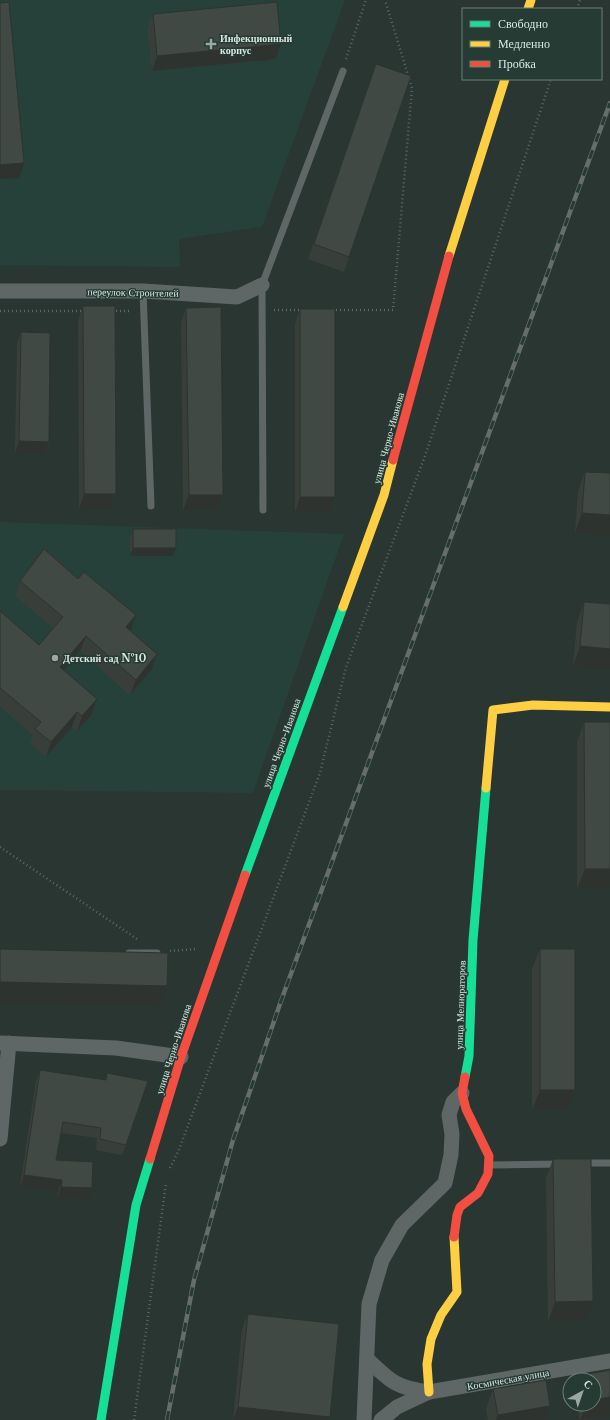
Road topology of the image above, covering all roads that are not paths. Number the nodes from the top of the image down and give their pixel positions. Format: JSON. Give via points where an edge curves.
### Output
{"nodes":[{"id":1,"x":343,"y":71,"type":"road end"},
{"id":2,"x":505,"y":80,"type":"edge"},
{"id":3,"x":262,"y":285,"type":"junction"},
{"id":4,"x":0,"y":291,"type":"edge"},
{"id":5,"x":143,"y":291,"type":"junction"},
{"id":6,"x":151,"y":506,"type":"dead end"},
{"id":7,"x":263,"y":510,"type":"dead end"},
{"id":8,"x":610,"y":707,"type":"edge"},
{"id":9,"x":118,"y":952,"type":"edge"},
{"id":10,"x":157,"y":953,"type":"edge"},
{"id":11,"x":4,"y":1043,"type":"edge"},
{"id":12,"x":181,"y":1057,"type":"junction"},
{"id":13,"x":462,"y":1093,"type":"junction"},
{"id":14,"x":0,"y":1139,"type":"edge"},
{"id":15,"x":610,"y":1163,"type":"edge"},
{"id":16,"x":488,"y":1165,"type":"junction"},
{"id":17,"x":367,"y":1358,"type":"junction"},
{"id":18,"x":610,"y":1361,"type":"edge"},
{"id":19,"x":429,"y":1392,"type":"junction"},
{"id":20,"x":101,"y":1420,"type":"edge"},
{"id":21,"x":364,"y":1420,"type":"edge"},
{"id":22,"x":381,"y":1420,"type":"edge"}],
"edges":[{"from":1,"to":3,"type":"lane"},
{"from":2,"to":12,"type":"main road","name":"улица Черно-Иванова","via":[[442,278],[384,495]]},
{"from":3,"to":5,"type":"street","name":"переулок Строителей","via":[[238,297]]},
{"from":3,"to":7,"type":"lane"},
{"from":4,"to":5,"type":"street","name":"переулок Строителей"},
{"from":5,"to":6,"type":"lane"},
{"from":8,"to":13,"type":"main road","name":"улица Мелиораторов","via":[[533,705],[493,710],[473,940],[469,1056]]},
{"from":9,"to":10,"type":"lane"},
{"from":11,"to":12,"type":"street","via":[[116,1048]]},
{"from":11,"to":14,"type":"street"},
{"from":12,"to":20,"type":"main road","name":"улица Черно-Иванова","via":[[136,1205]]},
{"from":13,"to":16,"type":"main road","name":"улица Мелиораторов","via":[[466,1109],[489,1156]]},
{"from":13,"to":17,"type":"street","via":[[453,1102],[449,1115],[452,1134],[451,1155],[445,1183],[402,1225],[382,1260],[369,1304]]},
{"from":15,"to":16,"type":"lane"},
{"from":16,"to":19,"type":"main road","name":"улица Мелиораторов","via":[[488,1174],[478,1193],[460,1207],[454,1238],[457,1292],[443,1309],[435,1328],[427,1374]]},
{"from":17,"to":19,"type":"street","via":[[398,1385]]},
{"from":17,"to":21,"type":"street"},
{"from":18,"to":19,"type":"street","name":"Космическая улица"},
{"from":19,"to":22,"type":"street","via":[[397,1407]]}]}
